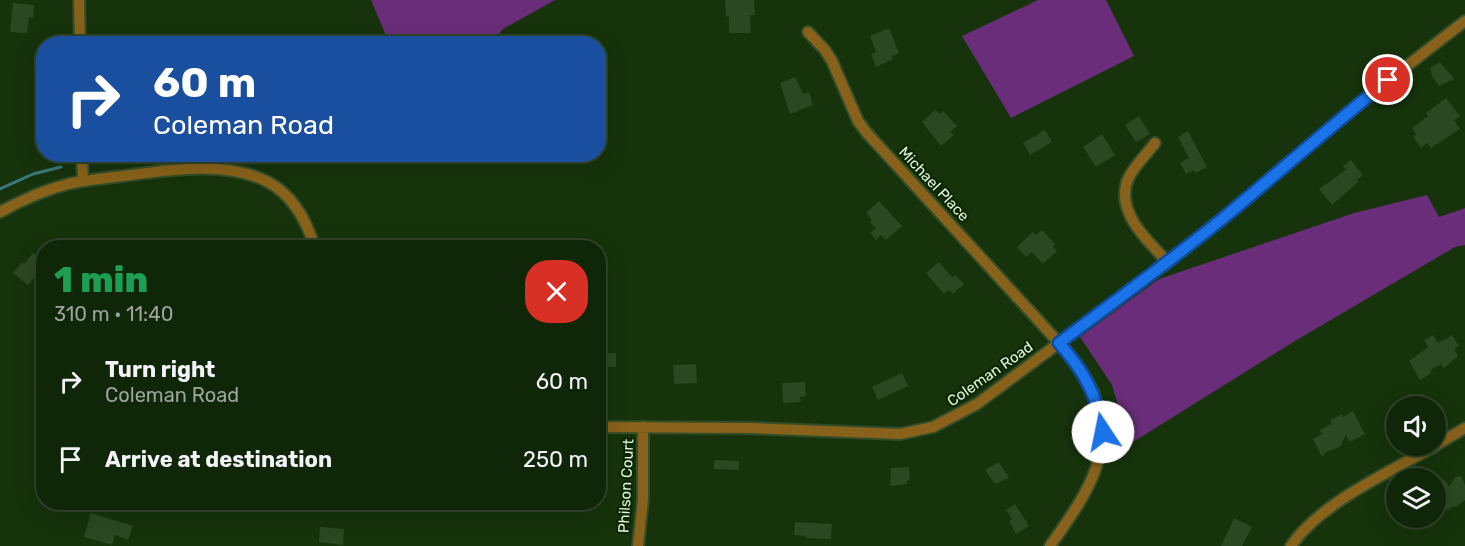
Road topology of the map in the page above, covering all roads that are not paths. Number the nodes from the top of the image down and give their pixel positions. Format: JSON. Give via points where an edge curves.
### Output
{"nodes":[{"id":1,"x":79,"y":0,"type":"edge"},
{"id":2,"x":1465,"y":21,"type":"edge"},
{"id":3,"x":808,"y":33,"type":"dead end"},
{"id":4,"x":80,"y":36,"type":"edge"},
{"id":5,"x":1155,"y":143,"type":"dead end"},
{"id":6,"x":82,"y":162,"type":"edge"},
{"id":7,"x":83,"y":181,"type":"junction"},
{"id":8,"x":0,"y":212,"type":"edge"},
{"id":9,"x":312,"y":240,"type":"edge"},
{"id":10,"x":1168,"y":261,"type":"junction"},
{"id":11,"x":1059,"y":343,"type":"junction"},
{"id":12,"x":606,"y":427,"type":"edge"},
{"id":13,"x":643,"y":427,"type":"junction"},
{"id":14,"x":1465,"y":428,"type":"edge"},
{"id":15,"x":1446,"y":439,"type":"edge"},
{"id":16,"x":1416,"y":456,"type":"edge"},
{"id":17,"x":638,"y":546,"type":"edge"},
{"id":18,"x":1050,"y":546,"type":"edge"},
{"id":19,"x":1291,"y":546,"type":"edge"}],
"edges":[{"from":1,"to":4,"type":"street"},
{"from":2,"to":10,"type":"street","name":"Coleman Road"},
{"from":3,"to":11,"type":"street","name":"Michael Place","via":[[832,61],[867,133]]},
{"from":5,"to":10,"type":"street","via":[[1128,178],[1127,205],[1137,229]]},
{"from":6,"to":7,"type":"street"},
{"from":7,"to":8,"type":"street","via":[[49,190]]},
{"from":7,"to":9,"type":"street","via":[[209,169],[251,175],[268,182],[293,203]]},
{"from":10,"to":11,"type":"street","name":"Coleman Road"},
{"from":11,"to":13,"type":"street","name":"Coleman Road","via":[[977,404],[946,422],[916,432],[881,435]]},
{"from":11,"to":18,"type":"street","name":"Michael Place","via":[[1088,382],[1099,407],[1103,432],[1096,474]]},
{"from":12,"to":13,"type":"street","name":"Coleman Road"},
{"from":13,"to":17,"type":"street","name":"Philson Court","via":[[643,499]]},
{"from":14,"to":15,"type":"street"},
{"from":16,"to":19,"type":"street","via":[[1324,511]]}]}
